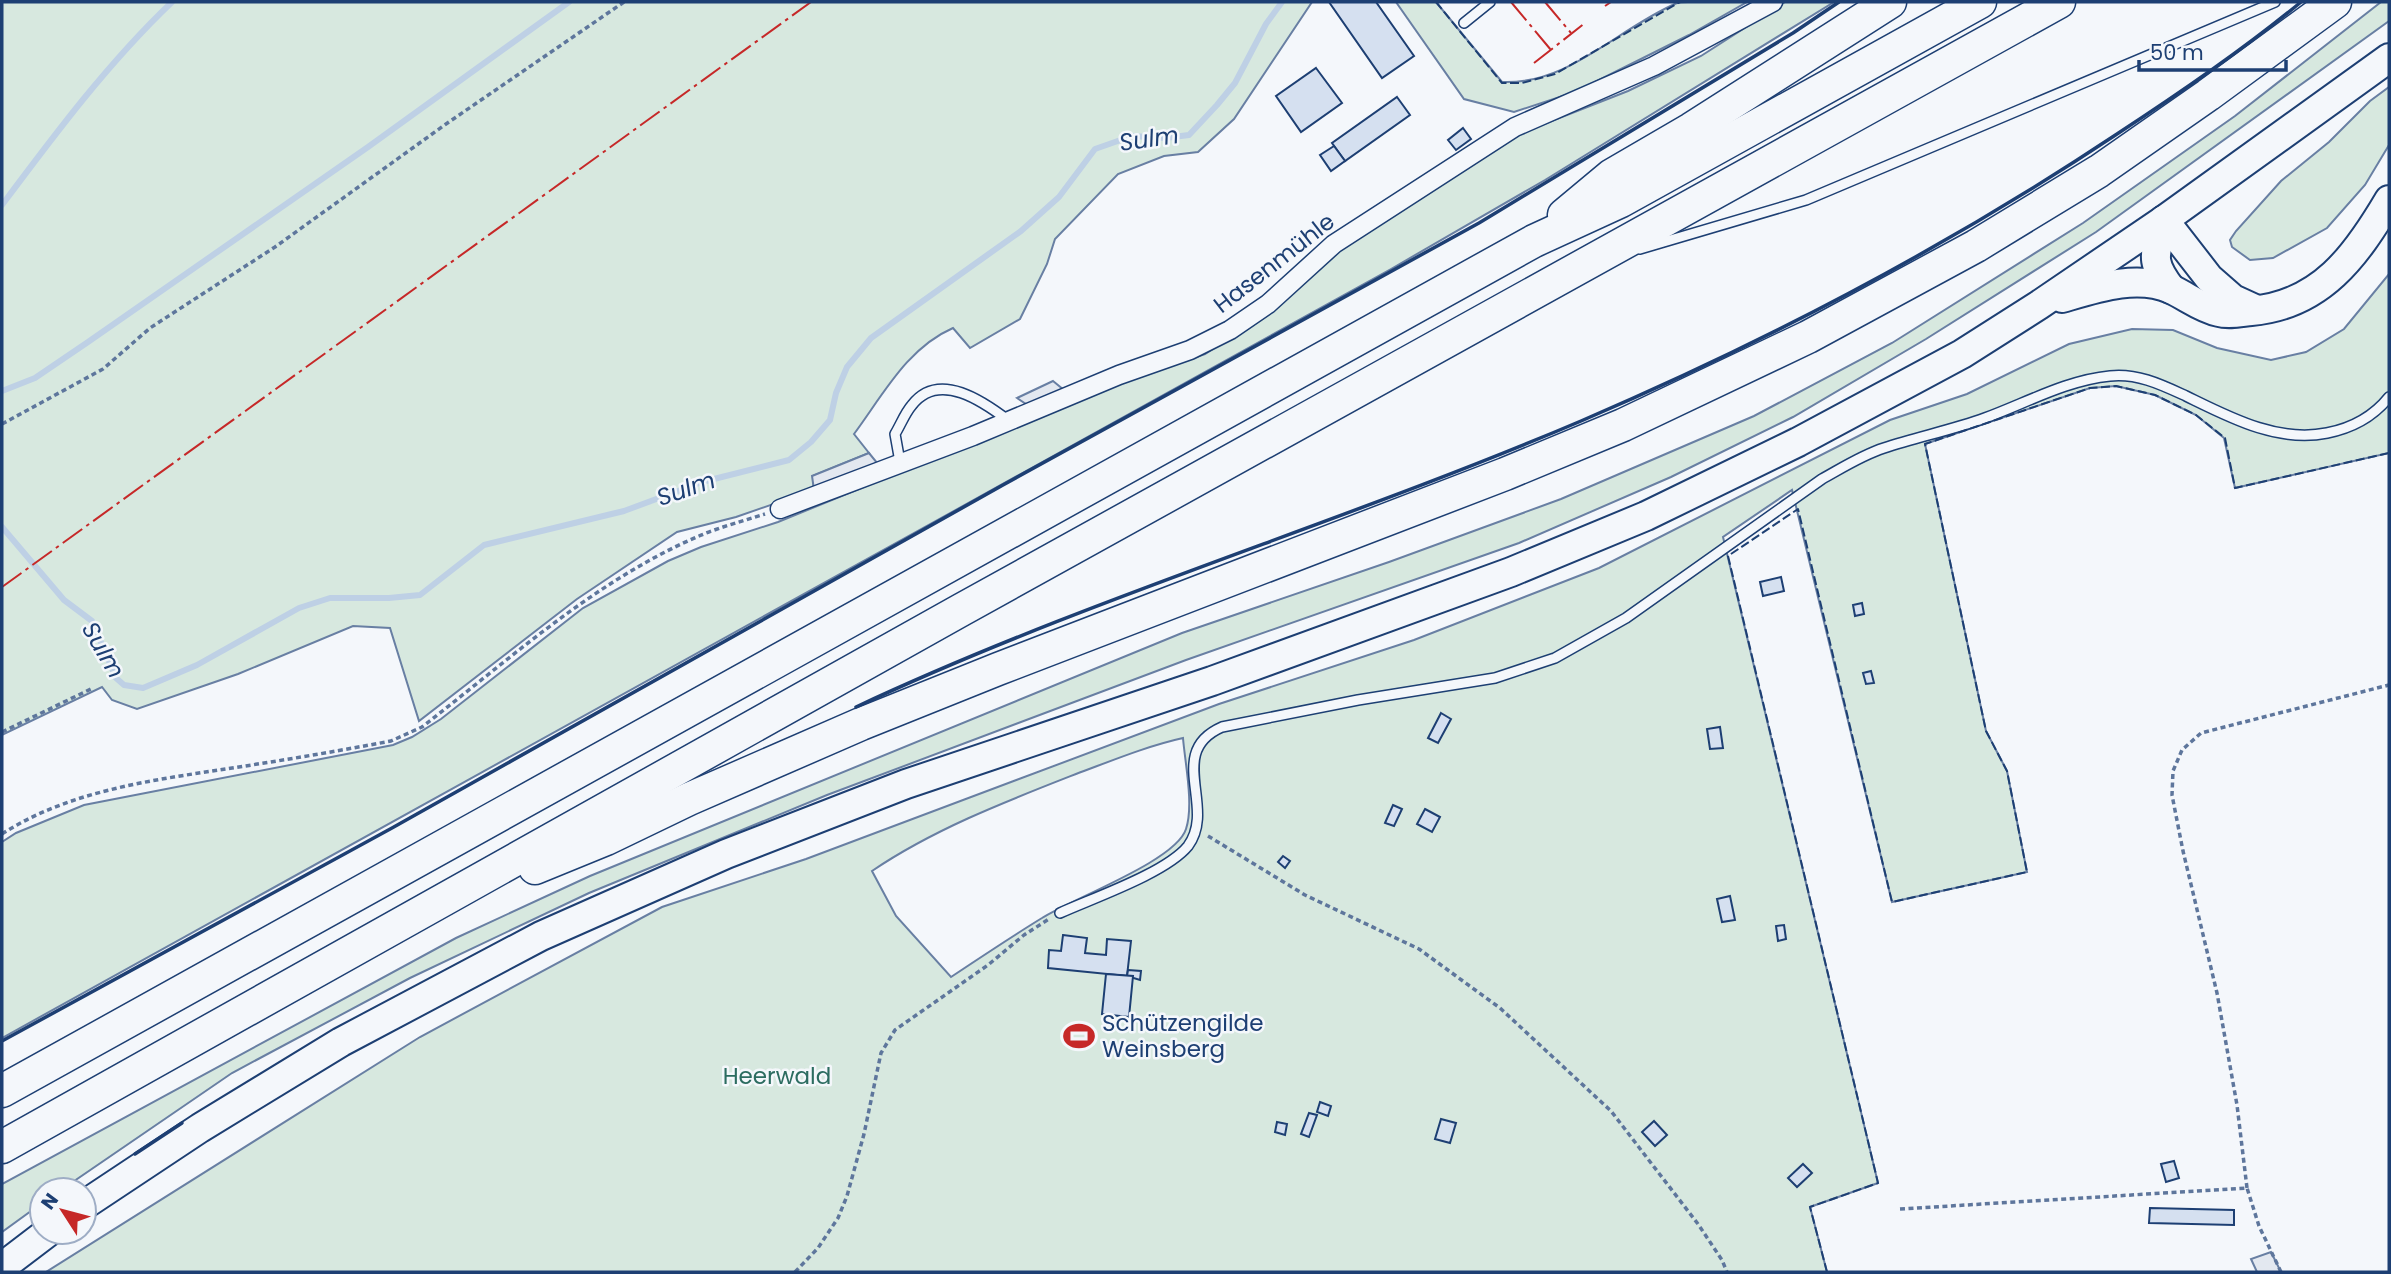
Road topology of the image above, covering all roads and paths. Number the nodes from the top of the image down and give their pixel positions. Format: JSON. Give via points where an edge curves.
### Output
{"nodes":[{"id":1,"x":624,"y":2,"type":"edge"},
{"id":2,"x":1490,"y":2,"type":"edge"},
{"id":3,"x":1773,"y":2,"type":"edge"},
{"id":4,"x":1890,"y":2,"type":"edge"},
{"id":5,"x":1980,"y":2,"type":"edge"},
{"id":6,"x":2059,"y":2,"type":"edge"},
{"id":7,"x":2275,"y":2,"type":"edge"},
{"id":8,"x":2335,"y":2,"type":"edge"},
{"id":9,"x":1464,"y":23,"type":"dead end"},
{"id":10,"x":2389,"y":58,"type":"edge"},
{"id":11,"x":2389,"y":200,"type":"edge"},
{"id":12,"x":2164,"y":220,"type":"junction"},
{"id":13,"x":1534,"y":241,"type":"junction"},
{"id":14,"x":1578,"y":268,"type":"junction"},
{"id":15,"x":2171,"y":289,"type":"junction"},
{"id":16,"x":2039,"y":305,"type":"junction"},
{"id":17,"x":2257,"y":310,"type":"junction"},
{"id":18,"x":2389,"y":397,"type":"edge"},
{"id":19,"x":1010,"y":421,"type":"junction"},
{"id":20,"x":2,"y":424,"type":"edge"},
{"id":21,"x":900,"y":462,"type":"junction"},
{"id":22,"x":780,"y":509,"type":"joint"},
{"id":23,"x":2389,"y":685,"type":"edge"},
{"id":24,"x":93,"y":688,"type":"dead end"},
{"id":25,"x":2,"y":732,"type":"edge"},
{"id":26,"x":1197,"y":830,"type":"junction"},
{"id":27,"x":2,"y":834,"type":"edge"},
{"id":28,"x":426,"y":910,"type":"junction"},
{"id":29,"x":1060,"y":913,"type":"joint"},
{"id":30,"x":2,"y":1091,"type":"edge"},
{"id":31,"x":2,"y":1147,"type":"edge"},
{"id":32,"x":2247,"y":1188,"type":"junction"},
{"id":33,"x":98,"y":1196,"type":"edge"},
{"id":34,"x":1900,"y":1209,"type":"dead end"},
{"id":35,"x":30,"y":1246,"type":"edge"},
{"id":36,"x":2,"y":1267,"type":"edge"},
{"id":37,"x":795,"y":1272,"type":"edge"},
{"id":38,"x":1727,"y":1272,"type":"edge"},
{"id":39,"x":2281,"y":1272,"type":"edge"}],
"edges":[{"from":1,"to":20,"type":"path","via":[[275,247],[150,328],[103,369]]},
{"from":2,"to":9,"type":"lane"},
{"from":3,"to":19,"type":"street","name":"Hasenmühle","via":[[1654,66],[1515,127],[1334,244],[1268,304],[1230,330]]},
{"from":4,"to":13,"type":"highway","via":[[1612,175]]},
{"from":5,"to":13,"type":"highway","via":[[1621,201]]},
{"from":6,"to":14,"type":"highway"},
{"from":7,"to":14,"type":"lane","via":[[1806,200]]},
{"from":8,"to":28,"type":"highway","via":[[2099,171],[1976,246],[1796,343],[1623,425],[1505,474],[861,724],[606,839]]},
{"from":10,"to":12,"type":"main road"},
{"from":11,"to":17,"type":"main road","via":[[2370,233],[2337,273],[2307,295],[2276,309]]},
{"from":12,"to":15,"type":"main road","via":[[2154,261]]},
{"from":12,"to":16,"type":"main road"},
{"from":12,"to":17,"type":"main road","via":[[2209,278],[2233,299]]},
{"from":13,"to":30,"type":"highway"},
{"from":14,"to":28,"type":"highway"},
{"from":15,"to":16,"type":"main road","via":[[2140,283],[2116,285]]},
{"from":15,"to":17,"type":"main road","via":[[2222,313]]},
{"from":16,"to":33,"type":"main road","via":[[1894,392],[1634,521],[1368,626],[894,789],[726,854],[541,936],[341,1042]]},
{"from":18,"to":26,"type":"lane","via":[[2363,421],[2314,436],[2258,428],[2160,384],[2112,376],[2083,381],[1984,419],[1882,449],[1822,479],[1626,618],[1555,658],[1494,678],[1344,703],[1209,733],[1196,750]]},
{"from":19,"to":21,"type":"street","name":"Hasenmühle"},
{"from":19,"to":21,"type":"lane","via":[[979,399],[951,390],[930,391],[913,403],[895,434]]},
{"from":21,"to":22,"type":"street","name":"Hasenmühle"},
{"from":22,"to":27,"type":"path","via":[[699,536],[624,576],[422,727],[391,741],[138,782],[83,797]]},
{"from":23,"to":32,"type":"path","via":[[2201,733],[2182,750],[2173,771],[2172,795],[2217,993]]},
{"from":24,"to":25,"type":"path"},
{"from":26,"to":29,"type":"lane","via":[[1166,865]]},
{"from":26,"to":38,"type":"path","via":[[1305,895],[1419,949],[1500,1008],[1611,1111],[1698,1224]]},
{"from":28,"to":31,"type":"highway"},
{"from":29,"to":37,"type":"path","via":[[895,1030],[881,1053],[864,1134],[838,1219]]},
{"from":32,"to":34,"type":"path"},
{"from":32,"to":39,"type":"path","via":[[2259,1227]]},
{"from":35,"to":36,"type":"main road"}]}
